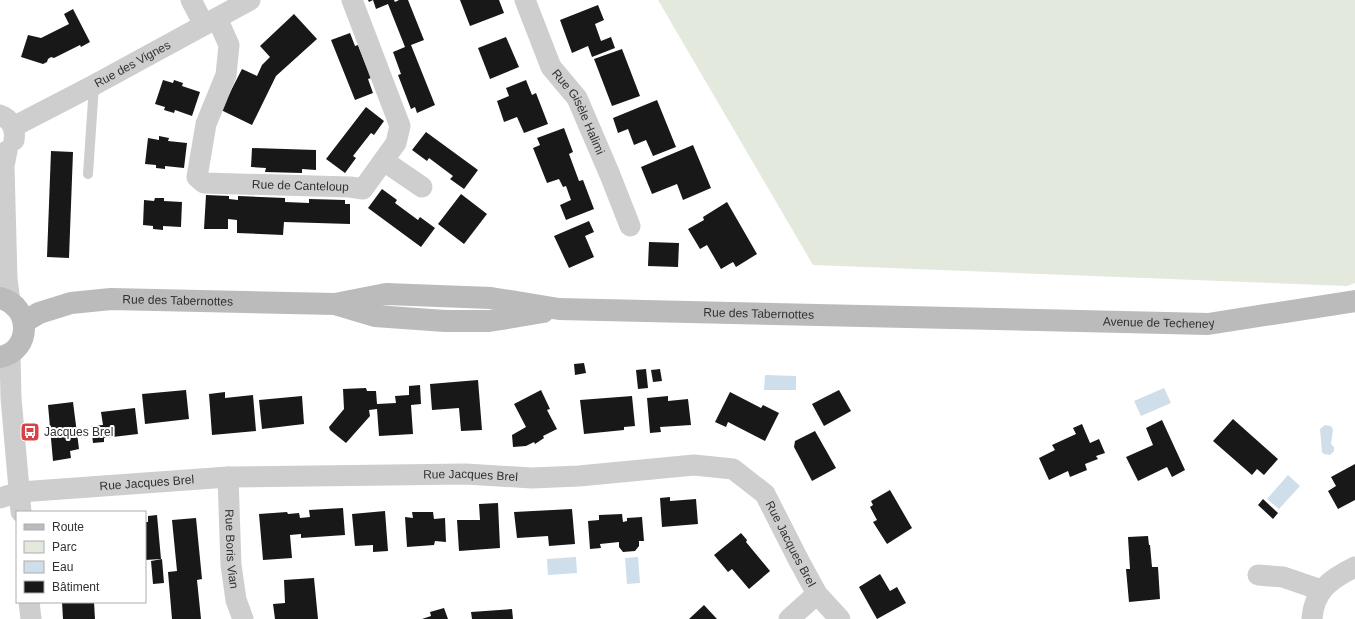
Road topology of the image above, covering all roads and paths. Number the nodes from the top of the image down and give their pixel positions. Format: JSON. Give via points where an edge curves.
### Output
{"nodes":[{"id":1,"x":191,"y":0,"type":"edge"},
{"id":2,"x":250,"y":0,"type":"edge"},
{"id":3,"x":352,"y":0,"type":"edge"},
{"id":4,"x":525,"y":0,"type":"edge"},
{"id":5,"x":211,"y":22,"type":"junction"},
{"id":6,"x":94,"y":85,"type":"junction"},
{"id":7,"x":7,"y":121,"type":"edge"},
{"id":8,"x":3,"y":152,"type":"edge"},
{"id":9,"x":384,"y":161,"type":"junction"},
{"id":10,"x":88,"y":174,"type":"dead end"},
{"id":11,"x":422,"y":186,"type":"dead end"},
{"id":12,"x":630,"y":226,"type":"dead end"},
{"id":13,"x":5,"y":300,"type":"edge"},
{"id":14,"x":1355,"y":301,"type":"edge"},
{"id":15,"x":960,"y":318,"type":"joint"},
{"id":16,"x":24,"y":322,"type":"junction"},
{"id":17,"x":5,"y":355,"type":"edge"},
{"id":18,"x":228,"y":477,"type":"junction"},
{"id":19,"x":0,"y":498,"type":"edge"},
{"id":20,"x":20,"y":502,"type":"edge"},
{"id":21,"x":1355,"y":567,"type":"edge"},
{"id":22,"x":1258,"y":575,"type":"dead end"},
{"id":23,"x":1321,"y":590,"type":"junction"},
{"id":24,"x":817,"y":594,"type":"junction"},
{"id":25,"x":29,"y":603,"type":"edge"},
{"id":26,"x":31,"y":619,"type":"edge"},
{"id":27,"x":243,"y":619,"type":"edge"},
{"id":28,"x":789,"y":619,"type":"edge"},
{"id":29,"x":840,"y":619,"type":"edge"},
{"id":30,"x":1312,"y":619,"type":"edge"}],
"edges":[{"from":1,"to":5,"type":"street"},
{"from":2,"to":5,"type":"street","name":"Rue des Vignes"},
{"from":3,"to":9,"type":"street","name":"Rue de Canteloup","via":[[400,126],[396,143]]},
{"from":4,"to":12,"type":"street","name":"Rue Gisèle Halimi","via":[[550,67],[577,98]]},
{"from":5,"to":6,"type":"street","name":"Rue des Vignes"},
{"from":5,"to":9,"type":"street","name":"Rue de Canteloup","via":[[229,46],[226,75],[206,124],[197,177],[204,183],[363,189]]},
{"from":6,"to":7,"type":"street","name":"Rue des Vignes"},
{"from":6,"to":10,"type":"lane"},
{"from":7,"to":8,"type":"street","via":[[14,139],[11,146]]},
{"from":8,"to":13,"type":"street","via":[[7,279]]},
{"from":9,"to":11,"type":"street"},
{"from":13,"to":16,"type":"street","via":[[16,307]]},
{"from":14,"to":15,"type":"street","name":"Avenue de Techeney","via":[[1208,324]]},
{"from":15,"to":16,"type":"street","name":"Rue des Tabernottes","via":[[559,309],[491,298],[386,294],[335,304],[112,299],[71,302],[39,313]]},
{"from":16,"to":17,"type":"street","via":[[22,340],[17,348]]},
{"from":17,"to":20,"type":"street"},
{"from":18,"to":20,"type":"street","name":"Rue Jacques Brel"},
{"from":18,"to":24,"type":"street","name":"Rue Jacques Brel","via":[[466,474],[532,478],[694,465],[734,469],[765,494]]},
{"from":18,"to":27,"type":"street","name":"Rue Boris Vian","via":[[231,565],[236,600]]},
{"from":19,"to":20,"type":"street","name":"Rue Jacques Brel"},
{"from":21,"to":23,"type":"street","via":[[1337,576]]},
{"from":22,"to":23,"type":"street","via":[[1283,577]]},
{"from":23,"to":30,"type":"street","via":[[1313,609]]},
{"from":24,"to":28,"type":"street"},
{"from":24,"to":29,"type":"street","name":"Rue Jacques Brel"},
{"from":25,"to":26,"type":"street"}]}
